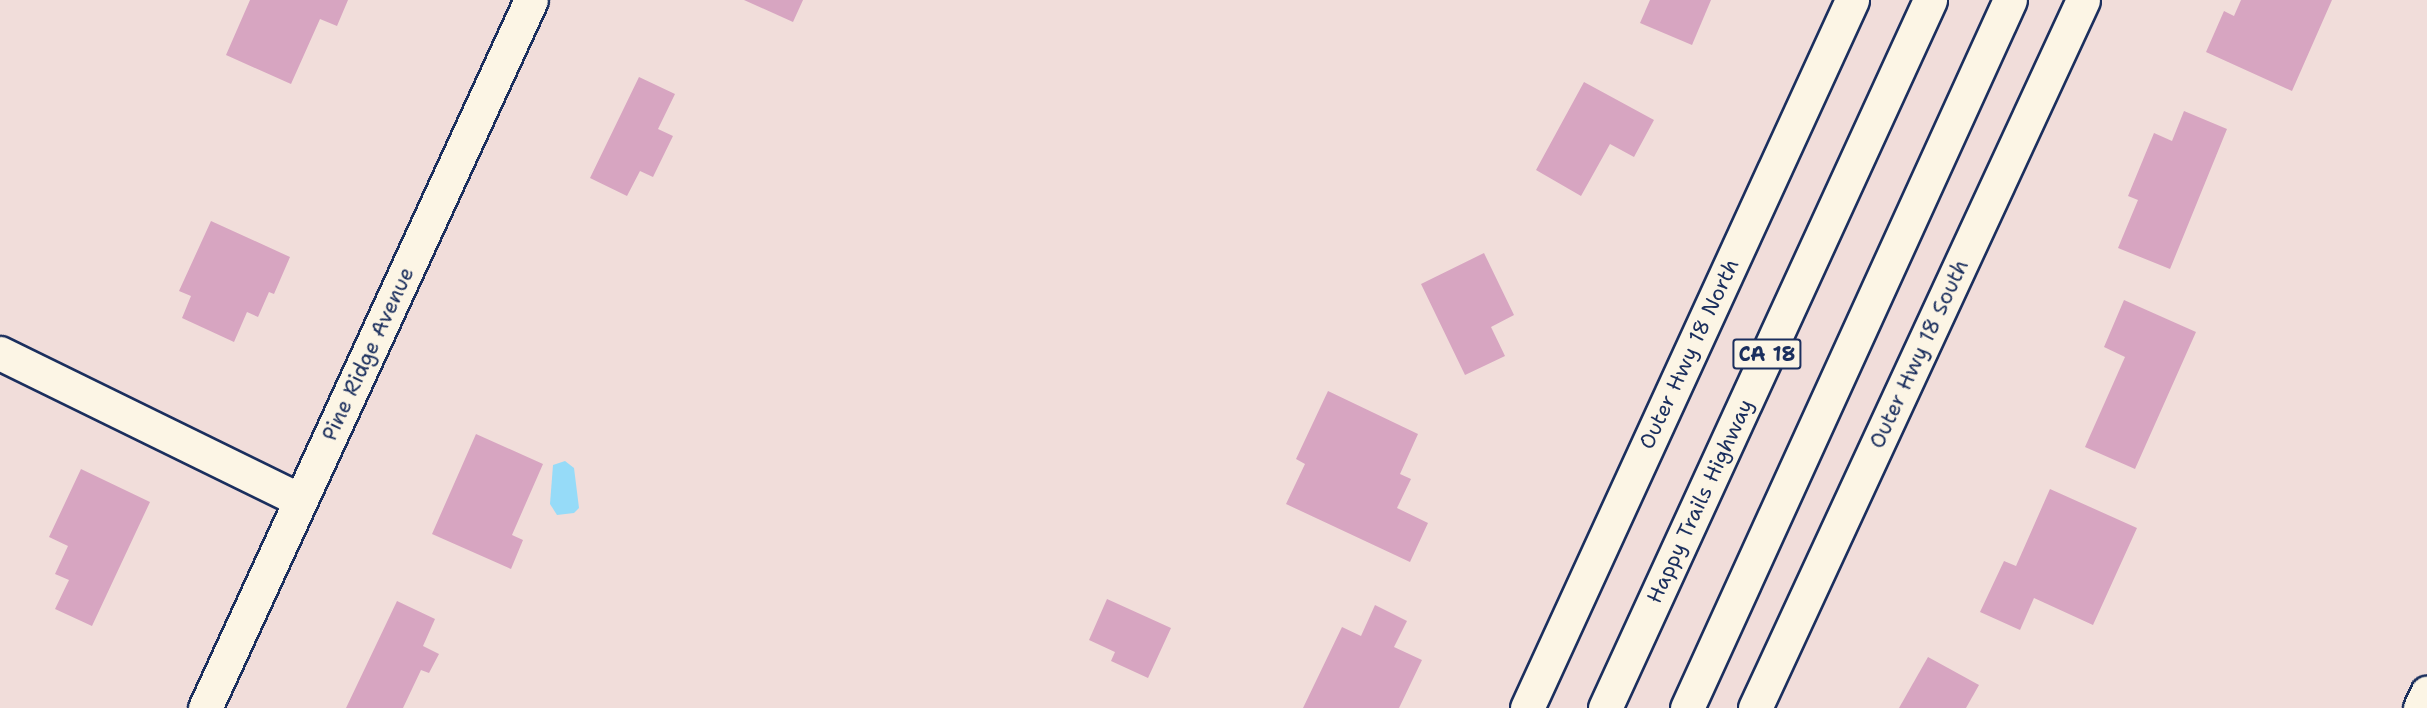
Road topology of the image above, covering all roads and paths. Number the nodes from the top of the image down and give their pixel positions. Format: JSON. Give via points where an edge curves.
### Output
{"nodes":[{"id":1,"x":531,"y":0,"type":"edge"},
{"id":2,"x":1852,"y":0,"type":"edge"},
{"id":3,"x":1930,"y":0,"type":"edge"},
{"id":4,"x":2010,"y":0,"type":"edge"},
{"id":5,"x":2083,"y":0,"type":"edge"},
{"id":6,"x":0,"y":353,"type":"edge"},
{"id":7,"x":300,"y":501,"type":"junction"},
{"id":8,"x":2427,"y":693,"type":"edge"},
{"id":9,"x":205,"y":708,"type":"edge"},
{"id":10,"x":1527,"y":708,"type":"edge"},
{"id":11,"x":1605,"y":708,"type":"edge"},
{"id":12,"x":1687,"y":708,"type":"edge"},
{"id":13,"x":1755,"y":708,"type":"edge"},
{"id":14,"x":2420,"y":708,"type":"edge"}],
"edges":[{"from":1,"to":7,"type":"street","name":"Pine Ridge Avenue"},
{"from":2,"to":10,"type":"street","name":"Outer Hwy 18 North"},
{"from":3,"to":11,"type":"street","name":"Happy Trails Highway","number":"CA 18"},
{"from":4,"to":12,"type":"street"},
{"from":5,"to":13,"type":"street","name":"Outer Hwy 18 South"},
{"from":6,"to":7,"type":"street"},
{"from":7,"to":9,"type":"street","name":"Pine Ridge Avenue"},
{"from":8,"to":14,"type":"street"}]}
